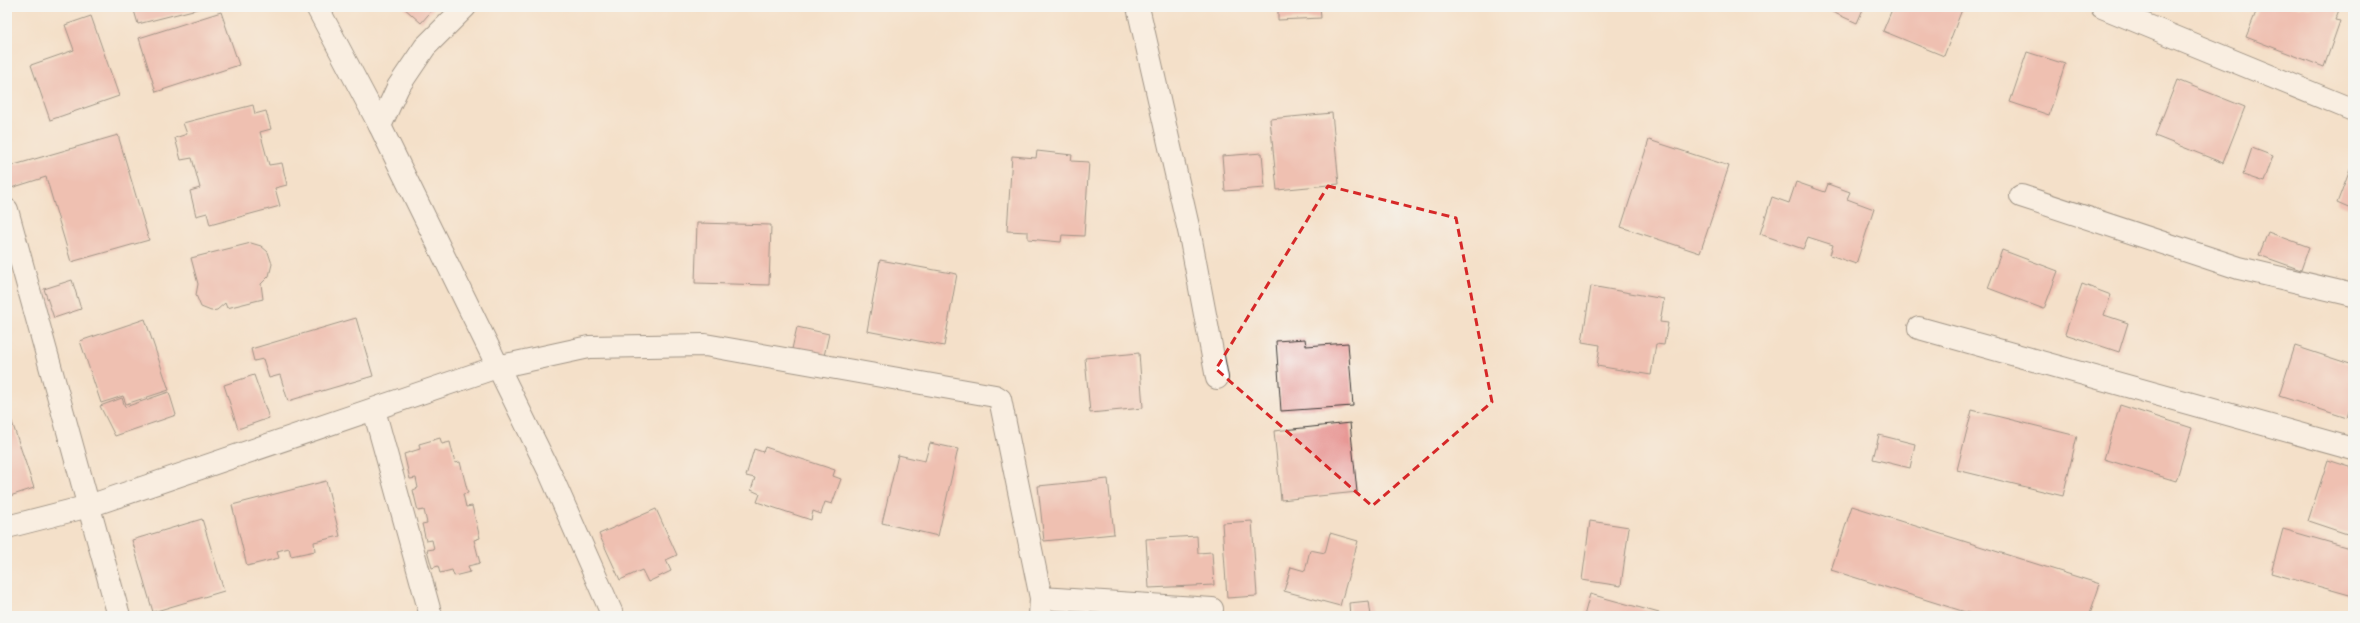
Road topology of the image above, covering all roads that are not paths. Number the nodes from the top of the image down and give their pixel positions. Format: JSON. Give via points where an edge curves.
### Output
{"nodes":[{"id":1,"x":317,"y":7,"type":"edge"},
{"id":2,"x":465,"y":7,"type":"edge"},
{"id":3,"x":1138,"y":7,"type":"edge"},
{"id":4,"x":2102,"y":7,"type":"edge"},
{"id":5,"x":2353,"y":110,"type":"edge"},
{"id":6,"x":380,"y":126,"type":"junction"},
{"id":7,"x":2021,"y":196,"type":"dead end"},
{"id":8,"x":7,"y":210,"type":"edge"},
{"id":9,"x":2353,"y":295,"type":"edge"},
{"id":10,"x":1919,"y":328,"type":"dead end"},
{"id":11,"x":497,"y":367,"type":"junction"},
{"id":12,"x":1217,"y":378,"type":"dead end"},
{"id":13,"x":374,"y":410,"type":"junction"},
{"id":14,"x":2353,"y":449,"type":"edge"},
{"id":15,"x":89,"y":506,"type":"junction"},
{"id":16,"x":7,"y":527,"type":"edge"},
{"id":17,"x":1040,"y":607,"type":"edge"},
{"id":18,"x":1212,"y":609,"type":"dead end"},
{"id":19,"x":120,"y":616,"type":"edge"},
{"id":20,"x":431,"y":616,"type":"edge"},
{"id":21,"x":613,"y":616,"type":"edge"}],
"edges":[{"from":1,"to":6,"type":"street"},
{"from":2,"to":6,"type":"street","via":[[425,48],[398,87]]},
{"from":3,"to":12,"type":"street","via":[[1190,235]]},
{"from":4,"to":5,"type":"street"},
{"from":6,"to":11,"type":"street"},
{"from":7,"to":9,"type":"street","via":[[2239,268]]},
{"from":8,"to":15,"type":"street"},
{"from":10,"to":14,"type":"street"},
{"from":11,"to":13,"type":"street"},
{"from":11,"to":17,"type":"street","via":[[589,347],[705,345],[995,396],[1000,399],[1003,407]]},
{"from":11,"to":21,"type":"street","via":[[550,472]]},
{"from":13,"to":15,"type":"street"},
{"from":13,"to":20,"type":"street"},
{"from":15,"to":16,"type":"street"},
{"from":15,"to":19,"type":"street"},
{"from":17,"to":18,"type":"street"}]}
